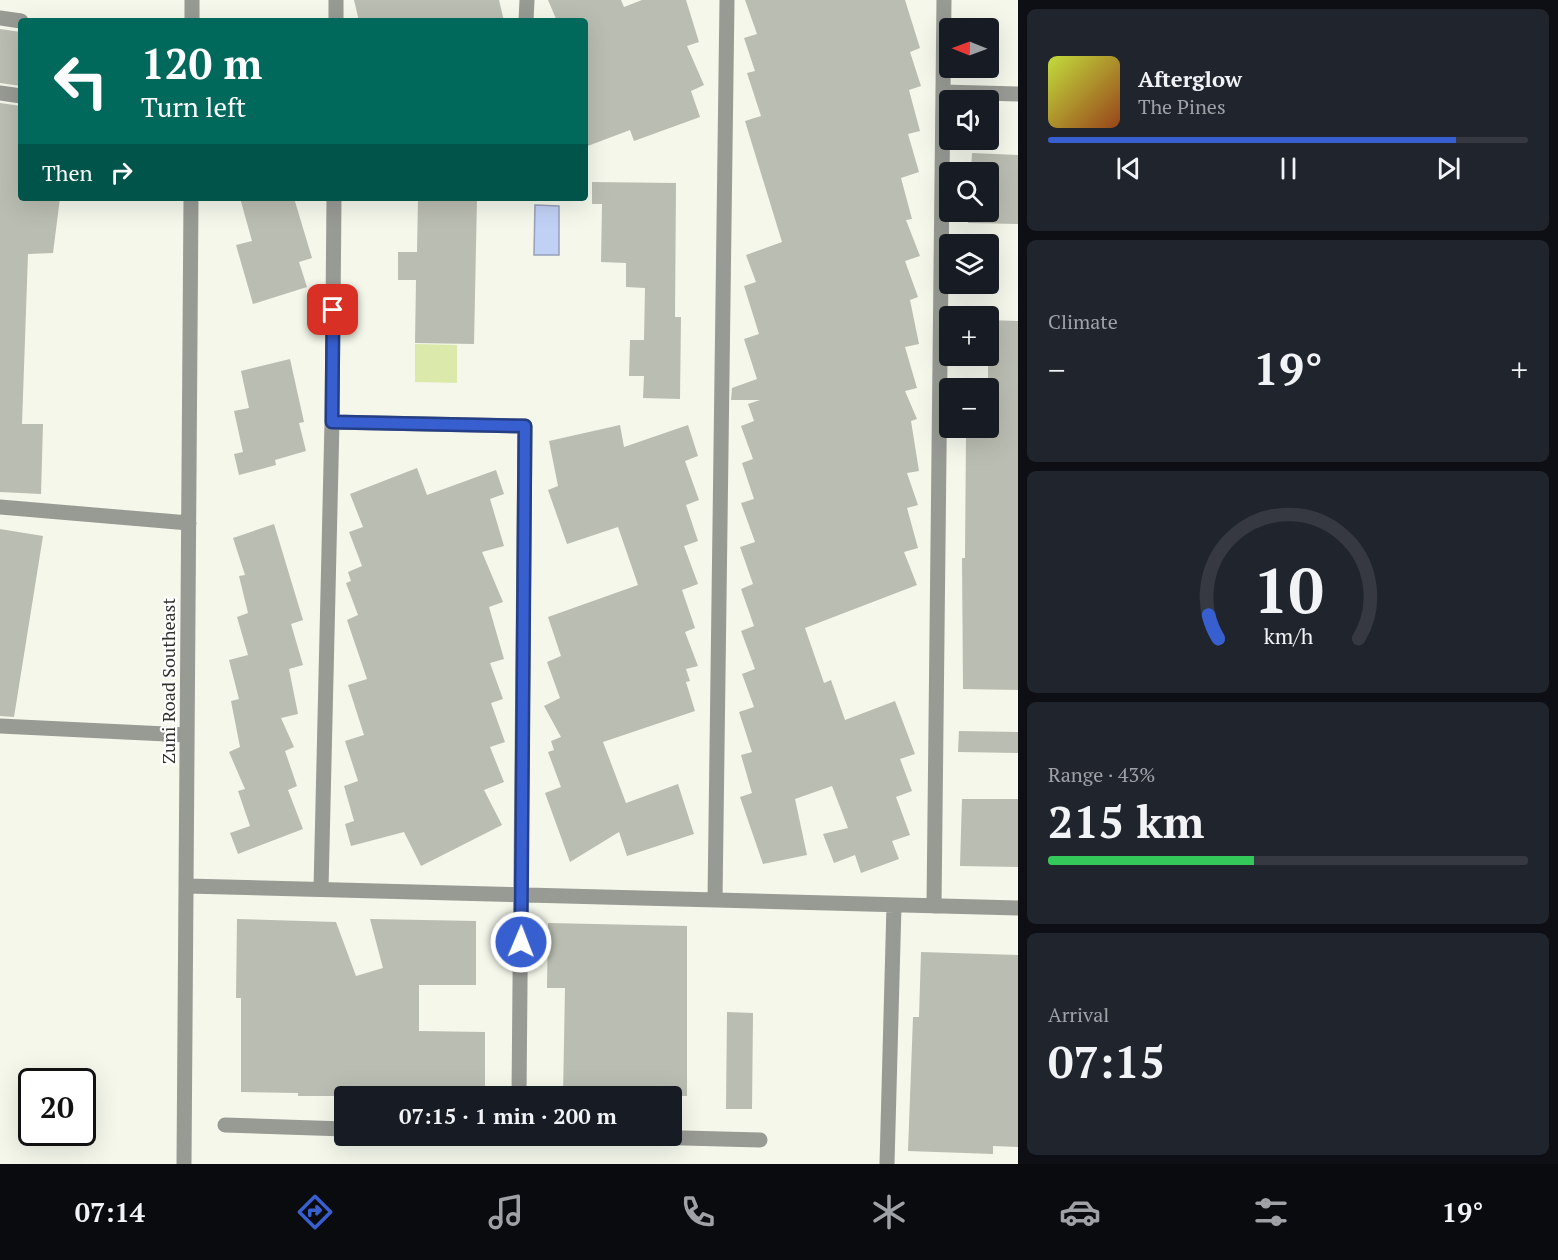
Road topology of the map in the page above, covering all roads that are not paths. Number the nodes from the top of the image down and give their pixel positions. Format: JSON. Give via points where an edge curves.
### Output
{"nodes":[{"id":1,"x":192,"y":0,"type":"edge"},
{"id":2,"x":336,"y":0,"type":"edge"},
{"id":3,"x":527,"y":0,"type":"edge"},
{"id":4,"x":727,"y":0,"type":"edge"},
{"id":5,"x":944,"y":0,"type":"edge"},
{"id":6,"x":0,"y":18,"type":"edge"},
{"id":7,"x":192,"y":18,"type":"edge"},
{"id":8,"x":336,"y":18,"type":"edge"},
{"id":9,"x":526,"y":18,"type":"edge"},
{"id":10,"x":18,"y":21,"type":"edge"},
{"id":11,"x":943,"y":90,"type":"edge"},
{"id":12,"x":0,"y":93,"type":"edge"},
{"id":13,"x":999,"y":93,"type":"edge"},
{"id":14,"x":1018,"y":94,"type":"edge"},
{"id":15,"x":18,"y":96,"type":"edge"},
{"id":16,"x":942,"y":150,"type":"edge"},
{"id":17,"x":191,"y":201,"type":"edge"},
{"id":18,"x":334,"y":201,"type":"edge"},
{"id":19,"x":332,"y":422,"type":"junction"},
{"id":20,"x":0,"y":507,"type":"edge"},
{"id":21,"x":189,"y":523,"type":"junction"},
{"id":22,"x":0,"y":726,"type":"edge"},
{"id":23,"x":187,"y":735,"type":"junction"},
{"id":24,"x":186,"y":886,"type":"junction"},
{"id":25,"x":321,"y":889,"type":"junction"},
{"id":26,"x":522,"y":895,"type":"junction"},
{"id":27,"x":715,"y":900,"type":"junction"},
{"id":28,"x":894,"y":905,"type":"junction"},
{"id":29,"x":934,"y":906,"type":"junction"},
{"id":30,"x":1018,"y":908,"type":"edge"},
{"id":31,"x":519,"y":1086,"type":"edge"},
{"id":32,"x":225,"y":1125,"type":"dead end"},
{"id":33,"x":334,"y":1128,"type":"edge"},
{"id":34,"x":682,"y":1138,"type":"edge"},
{"id":35,"x":760,"y":1140,"type":"dead end"},
{"id":36,"x":184,"y":1164,"type":"edge"},
{"id":37,"x":887,"y":1164,"type":"edge"}],
"edges":[{"from":1,"to":7,"type":"street"},
{"from":2,"to":8,"type":"street"},
{"from":3,"to":9,"type":"street"},
{"from":4,"to":27,"type":"street"},
{"from":5,"to":11,"type":"street"},
{"from":6,"to":10,"type":"street"},
{"from":12,"to":15,"type":"street"},
{"from":13,"to":14,"type":"street"},
{"from":16,"to":29,"type":"street"},
{"from":17,"to":21,"type":"street","name":"Zuni Road Southeast"},
{"from":18,"to":19,"type":"street"},
{"from":19,"to":25,"type":"street"},
{"from":19,"to":26,"type":"street","via":[[525,426]]},
{"from":20,"to":21,"type":"street"},
{"from":21,"to":23,"type":"street","name":"Zuni Road Southeast"},
{"from":22,"to":23,"type":"street"},
{"from":23,"to":24,"type":"street","name":"Zuni Road Southeast"},
{"from":24,"to":25,"type":"street"},
{"from":24,"to":36,"type":"street","name":"Zuni Road Southeast"},
{"from":25,"to":26,"type":"street"},
{"from":26,"to":27,"type":"street"},
{"from":26,"to":31,"type":"street"},
{"from":27,"to":28,"type":"street"},
{"from":28,"to":29,"type":"street"},
{"from":28,"to":37,"type":"street"},
{"from":29,"to":30,"type":"street"},
{"from":32,"to":33,"type":"street"},
{"from":34,"to":35,"type":"street"}]}
